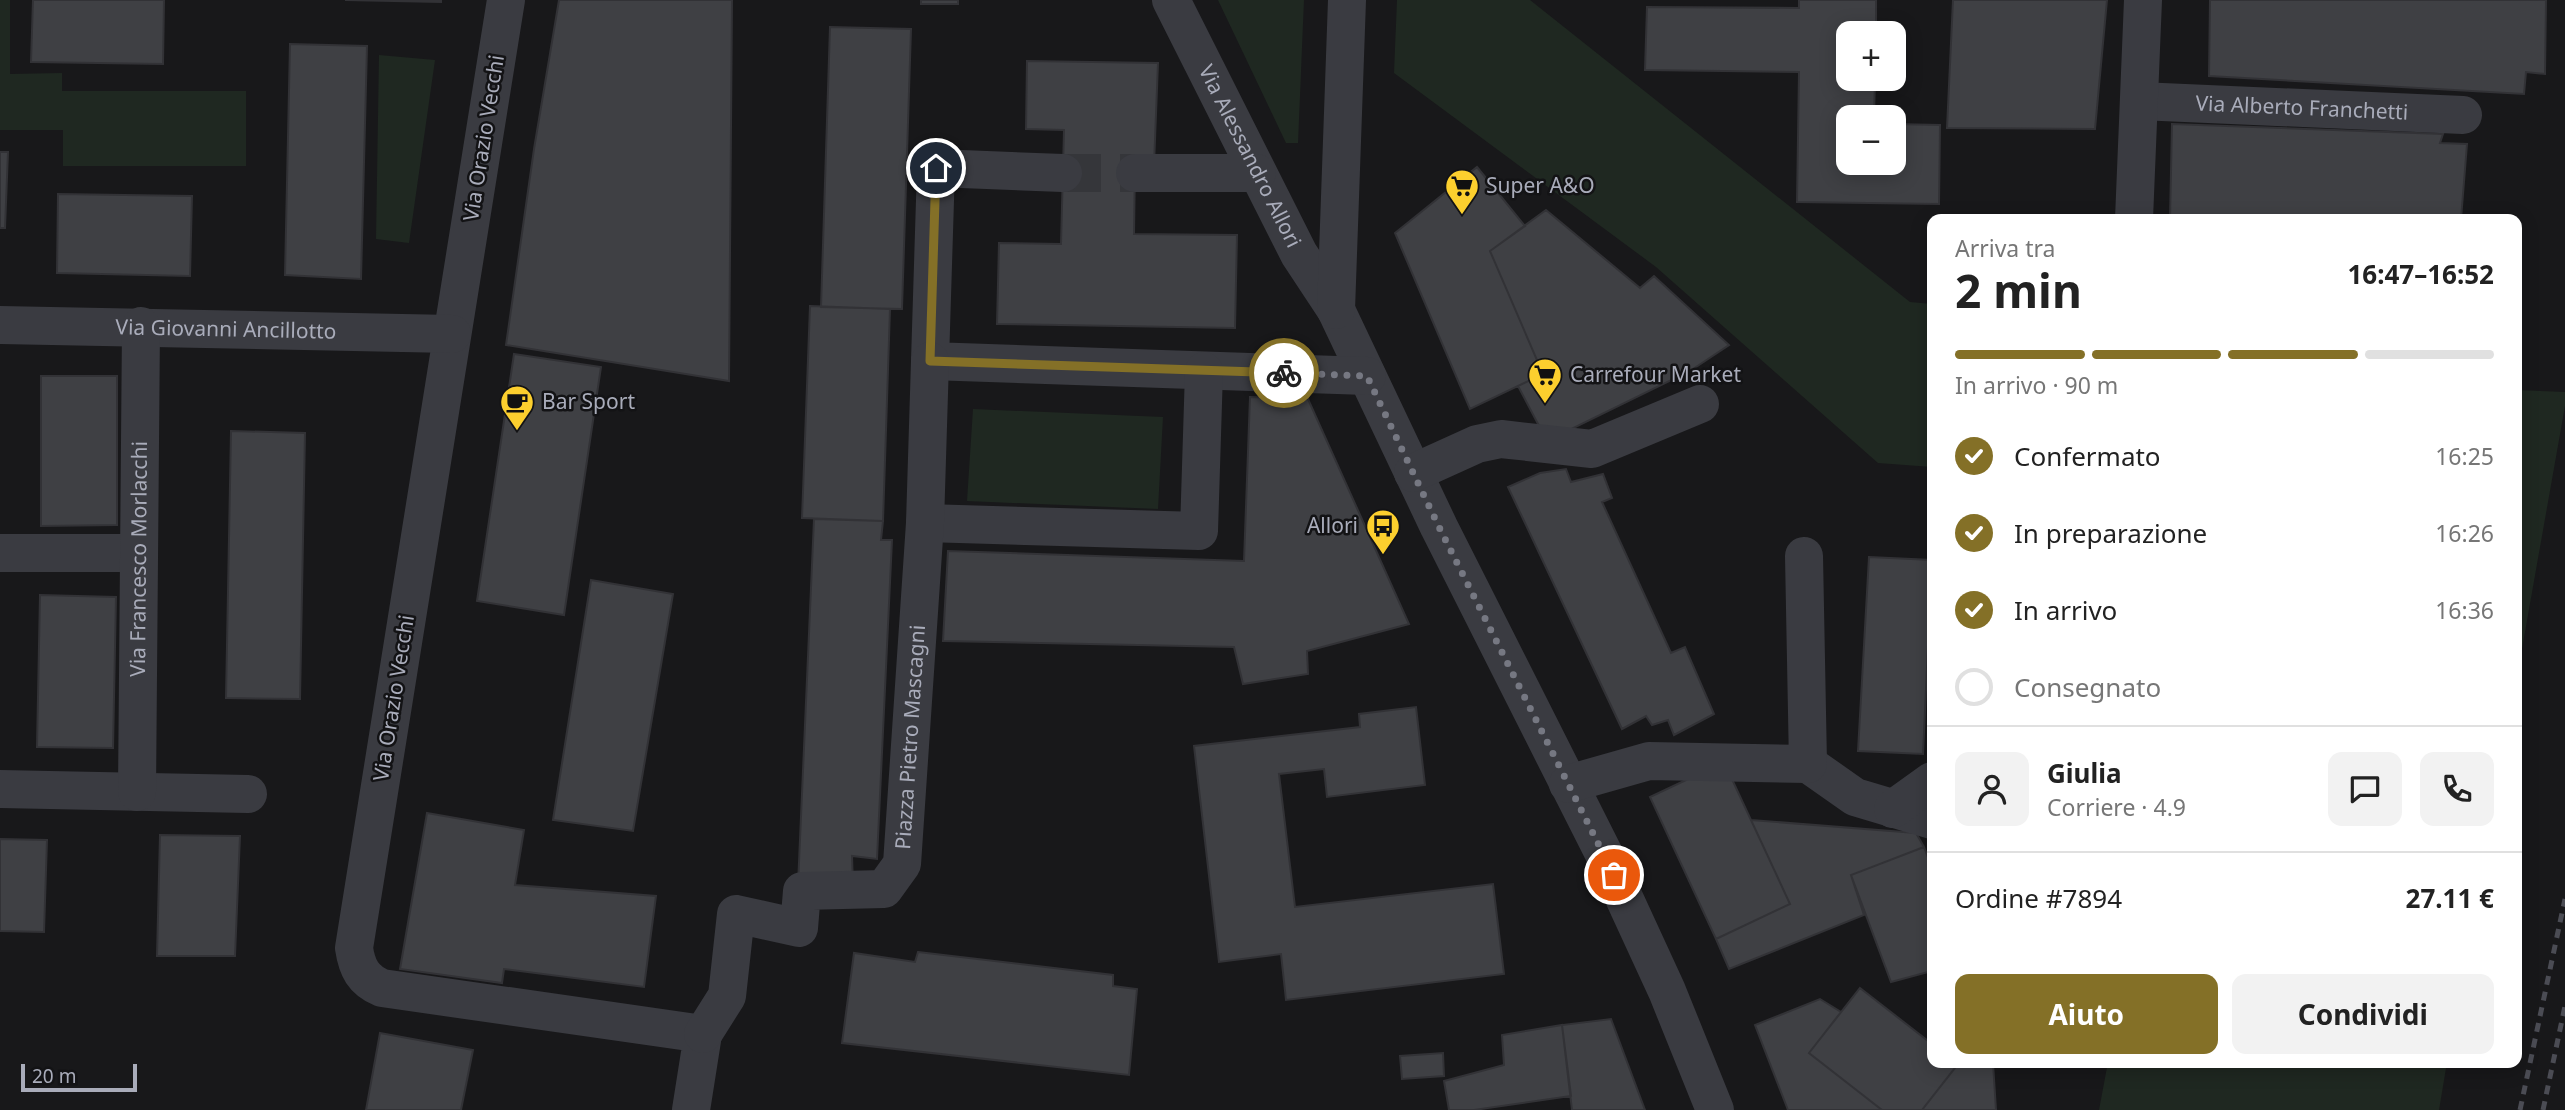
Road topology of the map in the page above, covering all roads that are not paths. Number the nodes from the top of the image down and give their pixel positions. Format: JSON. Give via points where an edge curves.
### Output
{"nodes":[{"id":1,"x":506,"y":0,"type":"edge"},
{"id":2,"x":1171,"y":0,"type":"edge"},
{"id":3,"x":1348,"y":0,"type":"edge"},
{"id":4,"x":2143,"y":0,"type":"edge"},
{"id":5,"x":2139,"y":101,"type":"junction"},
{"id":6,"x":2463,"y":115,"type":"dead end"},
{"id":7,"x":1063,"y":173,"type":"tunnel mouth"},
{"id":8,"x":1135,"y":173,"type":"tunnel mouth"},
{"id":9,"x":1257,"y":173,"type":"junction"},
{"id":10,"x":2134,"y":214,"type":"edge"},
{"id":11,"x":1336,"y":310,"type":"junction"},
{"id":12,"x":0,"y":325,"type":"edge"},
{"id":13,"x":141,"y":327,"type":"junction"},
{"id":14,"x":452,"y":334,"type":"junction"},
{"id":15,"x":930,"y":361,"type":"junction"},
{"id":16,"x":1203,"y":371,"type":"junction"},
{"id":17,"x":1367,"y":376,"type":"junction"},
{"id":18,"x":1700,"y":404,"type":"dead end"},
{"id":19,"x":1413,"y":473,"type":"junction"},
{"id":20,"x":925,"y":523,"type":"junction"},
{"id":21,"x":0,"y":553,"type":"edge"},
{"id":22,"x":138,"y":553,"type":"junction"},
{"id":23,"x":1804,"y":556,"type":"dead end"},
{"id":24,"x":1808,"y":764,"type":"junction"},
{"id":25,"x":1569,"y":784,"type":"junction"},
{"id":26,"x":1927,"y":785,"type":"edge"},
{"id":27,"x":0,"y":789,"type":"edge"},
{"id":28,"x":138,"y":792,"type":"junction"},
{"id":29,"x":248,"y":794,"type":"dead end"},
{"id":30,"x":1894,"y":809,"type":"junction"},
{"id":31,"x":1927,"y":819,"type":"edge"},
{"id":32,"x":704,"y":1034,"type":"junction"},
{"id":33,"x":691,"y":1110,"type":"edge"},
{"id":34,"x":1715,"y":1110,"type":"edge"}],
"edges":[{"from":1,"to":14,"type":"street","name":"Via Orazio Vecchi"},
{"from":2,"to":9,"type":"street","name":"Via Alessandro Allori"},
{"from":3,"to":11,"type":"street","name":"Via Alessandro Allori"},
{"from":4,"to":5,"type":"street"},
{"from":5,"to":6,"type":"street","name":"Via Alberto Franchetti"},
{"from":5,"to":10,"type":"street"},
{"from":7,"to":15,"type":"street","name":"Piazza Pietro Mascagni","via":[[936,168]]},
{"from":8,"to":9,"type":"street"},
{"from":9,"to":11,"type":"street","name":"Via Alessandro Allori","via":[[1299,254]]},
{"from":11,"to":17,"type":"street","name":"Via Alessandro Allori"},
{"from":12,"to":13,"type":"street","name":"Via Giovanni Ancillotto"},
{"from":13,"to":14,"type":"street","name":"Via Giovanni Ancillotto"},
{"from":13,"to":22,"type":"street","name":"Via Francesco Morlacchi"},
{"from":14,"to":32,"type":"street","name":"Via Orazio Vecchi","via":[[354,948],[357,963],[367,979],[382,988]]},
{"from":15,"to":16,"type":"street"},
{"from":15,"to":20,"type":"street","name":"Piazza Pietro Mascagni"},
{"from":16,"to":17,"type":"street"},
{"from":16,"to":20,"type":"street","via":[[1199,531]]},
{"from":17,"to":19,"type":"street","name":"Via Alessandro Allori"},
{"from":18,"to":19,"type":"street","via":[[1592,449],[1502,439],[1476,444]]},
{"from":19,"to":25,"type":"street","name":"Via Alessandro Allori"},
{"from":20,"to":32,"type":"street","name":"Piazza Pietro Mascagni","via":[[902,864],[884,889],[802,891],[799,928],[736,914],[727,996]]},
{"from":21,"to":22,"type":"street"},
{"from":22,"to":28,"type":"street","name":"Via Francesco Morlacchi"},
{"from":23,"to":24,"type":"street"},
{"from":24,"to":25,"type":"street","via":[[1649,761]]},
{"from":24,"to":30,"type":"street","via":[[1855,797]]},
{"from":25,"to":34,"type":"street","name":"Via Alessandro Allori","via":[[1667,991]]},
{"from":26,"to":30,"type":"street"},
{"from":27,"to":28,"type":"street"},
{"from":28,"to":29,"type":"street"},
{"from":30,"to":31,"type":"street"},
{"from":32,"to":33,"type":"street"}]}
